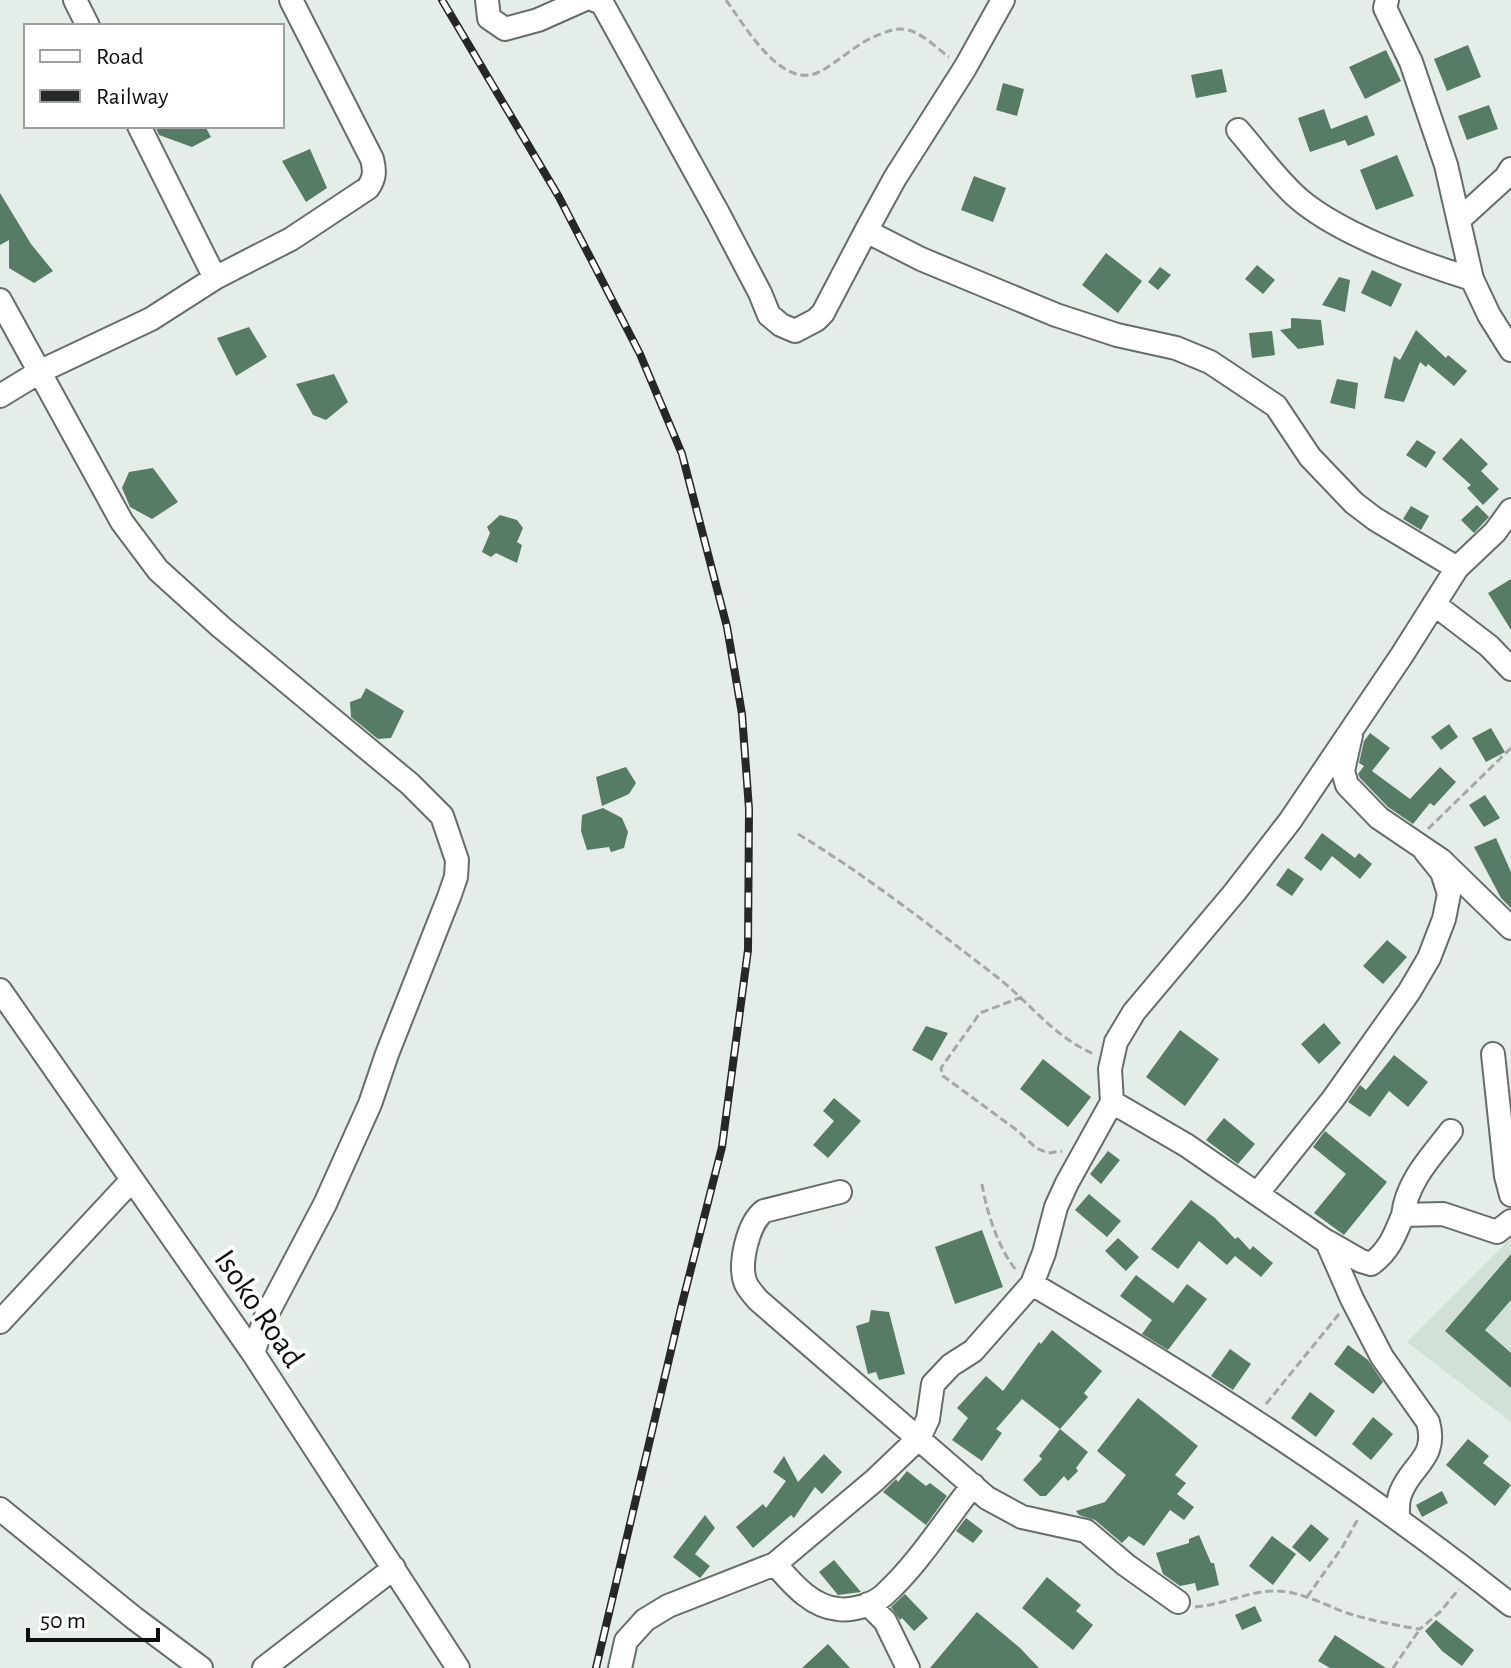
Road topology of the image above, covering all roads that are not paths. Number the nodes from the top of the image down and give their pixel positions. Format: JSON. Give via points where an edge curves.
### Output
{"nodes":[{"id":1,"x":75,"y":0,"type":"edge"},
{"id":2,"x":291,"y":0,"type":"edge"},
{"id":3,"x":487,"y":0,"type":"edge"},
{"id":4,"x":583,"y":0,"type":"edge"},
{"id":5,"x":594,"y":0,"type":"edge"},
{"id":6,"x":1003,"y":0,"type":"edge"},
{"id":7,"x":1383,"y":3,"type":"edge"},
{"id":8,"x":87,"y":24,"type":"edge"},
{"id":9,"x":140,"y":128,"type":"edge"},
{"id":10,"x":1238,"y":130,"type":"dead end"},
{"id":11,"x":1511,"y":169,"type":"edge"},
{"id":12,"x":1460,"y":219,"type":"junction"},
{"id":13,"x":866,"y":231,"type":"junction"},
{"id":14,"x":215,"y":278,"type":"junction"},
{"id":15,"x":1472,"y":279,"type":"junction"},
{"id":16,"x":0,"y":300,"type":"edge"},
{"id":17,"x":1511,"y":350,"type":"edge"},
{"id":18,"x":41,"y":371,"type":"junction"},
{"id":19,"x":0,"y":396,"type":"edge"},
{"id":20,"x":1511,"y":510,"type":"edge"},
{"id":21,"x":1457,"y":568,"type":"junction"},
{"id":22,"x":1434,"y":604,"type":"junction"},
{"id":23,"x":1511,"y":669,"type":"edge"},
{"id":24,"x":1353,"y":726,"type":"junction"},
{"id":25,"x":1425,"y":851,"type":"junction"},
{"id":26,"x":1511,"y":928,"type":"edge"},
{"id":27,"x":0,"y":990,"type":"edge"},
{"id":28,"x":1493,"y":1054,"type":"dead end"},
{"id":29,"x":1112,"y":1102,"type":"junction"},
{"id":30,"x":1451,"y":1131,"type":"dead end"},
{"id":31,"x":131,"y":1181,"type":"junction"},
{"id":32,"x":840,"y":1192,"type":"dead end"},
{"id":33,"x":1257,"y":1194,"type":"junction"},
{"id":34,"x":1511,"y":1195,"type":"edge"},
{"id":35,"x":1403,"y":1215,"type":"junction"},
{"id":36,"x":1511,"y":1221,"type":"edge"},
{"id":37,"x":1327,"y":1242,"type":"junction"},
{"id":38,"x":1032,"y":1284,"type":"junction"},
{"id":39,"x":2,"y":1318,"type":"edge"},
{"id":40,"x":253,"y":1353,"type":"junction"},
{"id":41,"x":919,"y":1438,"type":"junction"},
{"id":42,"x":973,"y":1485,"type":"junction"},
{"id":43,"x":0,"y":1509,"type":"edge"},
{"id":44,"x":1398,"y":1518,"type":"junction"},
{"id":45,"x":775,"y":1564,"type":"junction"},
{"id":46,"x":394,"y":1568,"type":"junction"},
{"id":47,"x":1178,"y":1602,"type":"road end"},
{"id":48,"x":868,"y":1604,"type":"junction"},
{"id":49,"x":1511,"y":1605,"type":"edge"},
{"id":50,"x":201,"y":1668,"type":"edge"},
{"id":51,"x":264,"y":1668,"type":"edge"},
{"id":52,"x":458,"y":1668,"type":"edge"},
{"id":53,"x":620,"y":1668,"type":"edge"},
{"id":54,"x":908,"y":1668,"type":"edge"}],
"edges":[{"from":1,"to":8,"type":"street"},
{"from":2,"to":14,"type":"street","via":[[366,147],[374,180],[291,239]]},
{"from":3,"to":4,"type":"street","via":[[489,18],[505,29]]},
{"from":5,"to":13,"type":"street","via":[[602,3],[769,315],[795,331],[816,320]]},
{"from":6,"to":13,"type":"street"},
{"from":7,"to":12,"type":"street","via":[[1411,62]]},
{"from":9,"to":14,"type":"street"},
{"from":10,"to":15,"type":"street","via":[[1316,213],[1361,237]]},
{"from":11,"to":12,"type":"street"},
{"from":12,"to":15,"type":"street"},
{"from":13,"to":21,"type":"street","via":[[1056,315],[1210,362],[1276,406],[1310,457],[1354,503]]},
{"from":14,"to":18,"type":"street","via":[[151,319]]},
{"from":15,"to":17,"type":"street"},
{"from":16,"to":18,"type":"street"},
{"from":18,"to":19,"type":"street"},
{"from":18,"to":40,"type":"street","via":[[122,522],[158,570],[410,784],[442,816],[457,860],[456,877],[370,1104]]},
{"from":20,"to":21,"type":"street"},
{"from":21,"to":22,"type":"street"},
{"from":22,"to":23,"type":"street"},
{"from":22,"to":24,"type":"street"},
{"from":24,"to":25,"type":"street","via":[[1343,771],[1347,785],[1379,818]]},
{"from":24,"to":29,"type":"street","via":[[1290,821],[1134,1012],[1111,1060]]},
{"from":25,"to":26,"type":"street"},
{"from":25,"to":33,"type":"street","via":[[1442,872],[1449,894],[1429,958],[1333,1099]]},
{"from":27,"to":31,"type":"street","name":"Isoko Road"},
{"from":28,"to":34,"type":"street"},
{"from":29,"to":33,"type":"street"},
{"from":29,"to":38,"type":"street","via":[[1056,1207]]},
{"from":30,"to":35,"type":"street","via":[[1408,1191]]},
{"from":31,"to":39,"type":"street"},
{"from":31,"to":40,"type":"street","name":"Isoko Road"},
{"from":32,"to":41,"type":"street","via":[[764,1211],[755,1218],[743,1270],[746,1283],[776,1318]]},
{"from":33,"to":37,"type":"street"},
{"from":35,"to":36,"type":"street","via":[[1443,1214],[1497,1232]]},
{"from":35,"to":37,"type":"street","via":[[1384,1255],[1371,1264]]},
{"from":37,"to":44,"type":"street","via":[[1382,1357],[1428,1422],[1427,1456],[1402,1490]]},
{"from":38,"to":41,"type":"street","via":[[973,1351],[933,1384]]},
{"from":38,"to":44,"type":"street","via":[[1254,1420]]},
{"from":40,"to":46,"type":"street","name":"Isoko Road"},
{"from":41,"to":42,"type":"street"},
{"from":41,"to":45,"type":"street"},
{"from":42,"to":47,"type":"street","via":[[1022,1517],[1086,1531]]},
{"from":42,"to":48,"type":"street","via":[[913,1562],[882,1597]]},
{"from":43,"to":50,"type":"street"},
{"from":44,"to":49,"type":"street"},
{"from":45,"to":48,"type":"street","via":[[799,1591],[836,1610]]},
{"from":45,"to":53,"type":"street","via":[[645,1620],[626,1641]]},
{"from":46,"to":51,"type":"street"},
{"from":46,"to":52,"type":"street","name":"Isoko Road"},
{"from":48,"to":54,"type":"street","via":[[885,1621]]}]}
